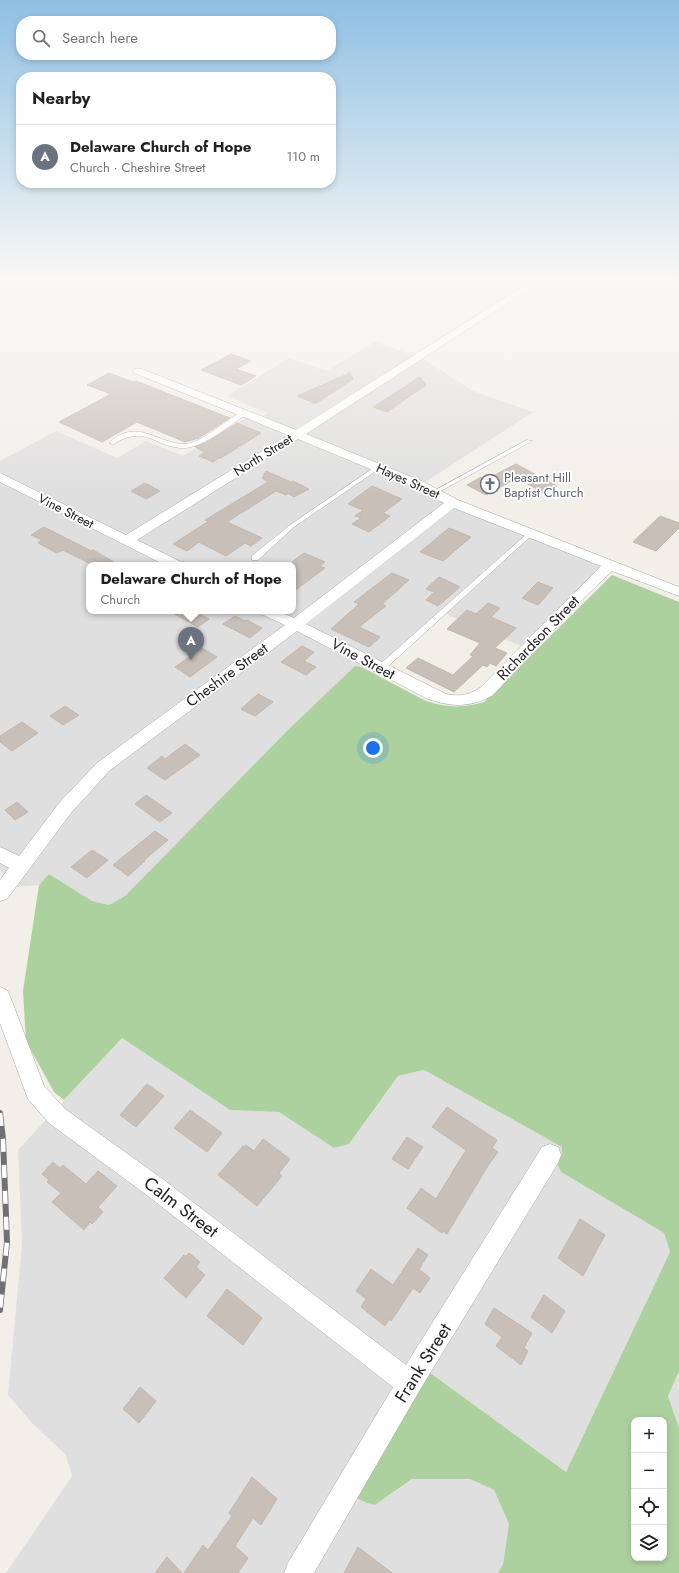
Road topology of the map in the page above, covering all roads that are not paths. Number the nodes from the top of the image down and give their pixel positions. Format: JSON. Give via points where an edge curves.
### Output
{"nodes":[{"id":1,"x":427,"y":350,"type":"edge"},
{"id":2,"x":138,"y":371,"type":"dead end"},
{"id":3,"x":245,"y":413,"type":"junction"},
{"id":4,"x":296,"y":434,"type":"junction"},
{"id":5,"x":529,"y":441,"type":"dead end"},
{"id":6,"x":112,"y":443,"type":"dead end"},
{"id":7,"x":378,"y":468,"type":"junction"},
{"id":8,"x":0,"y":477,"type":"edge"},
{"id":9,"x":435,"y":492,"type":"junction"},
{"id":10,"x":453,"y":502,"type":"junction"},
{"id":11,"x":531,"y":533,"type":"junction"},
{"id":12,"x":126,"y":540,"type":"junction"},
{"id":13,"x":255,"y":558,"type":"dead end"},
{"id":14,"x":170,"y":562,"type":"edge"},
{"id":15,"x":610,"y":565,"type":"junction"},
{"id":16,"x":679,"y":592,"type":"edge"},
{"id":17,"x":272,"y":614,"type":"edge"},
{"id":18,"x":295,"y":625,"type":"junction"},
{"id":19,"x":381,"y":668,"type":"junction"},
{"id":20,"x":461,"y":701,"type":"joint"},
{"id":21,"x":0,"y":854,"type":"edge"},
{"id":22,"x":21,"y":866,"type":"junction"},
{"id":23,"x":0,"y":894,"type":"edge"},
{"id":24,"x":0,"y":996,"type":"edge"},
{"id":25,"x":550,"y":1155,"type":"dead end"},
{"id":26,"x":409,"y":1384,"type":"junction"},
{"id":27,"x":298,"y":1573,"type":"edge"}],
"edges":[{"from":1,"to":4,"type":"street","name":"North Street"},
{"from":2,"to":3,"type":"street","name":"Hayes Street"},
{"from":3,"to":4,"type":"street","name":"Hayes Street"},
{"from":3,"to":6,"type":"lane","via":[[186,446],[133,433]]},
{"from":4,"to":7,"type":"street","name":"Hayes Street"},
{"from":4,"to":12,"type":"street","name":"North Street"},
{"from":5,"to":9,"type":"lane"},
{"from":7,"to":9,"type":"street","name":"Hayes Street"},
{"from":7,"to":13,"type":"lane","via":[[292,526]]},
{"from":8,"to":12,"type":"street","name":"Vine Street"},
{"from":9,"to":10,"type":"street","name":"Hayes Street"},
{"from":10,"to":11,"type":"street","name":"Hayes Street"},
{"from":10,"to":18,"type":"street","name":"Cheshire Street"},
{"from":11,"to":15,"type":"street","name":"Hayes Street"},
{"from":11,"to":19,"type":"lane"},
{"from":12,"to":14,"type":"street","name":"Vine Street"},
{"from":15,"to":16,"type":"street","name":"Hayes Street"},
{"from":15,"to":20,"type":"street","name":"Richardson Street","via":[[487,691],[479,697]]},
{"from":17,"to":18,"type":"street","name":"Vine Street"},
{"from":18,"to":19,"type":"street","name":"Vine Street"},
{"from":18,"to":22,"type":"street","name":"Cheshire Street","via":[[103,767],[64,808]]},
{"from":19,"to":20,"type":"street","name":"Vine Street","via":[[443,699]]},
{"from":21,"to":22,"type":"street"},
{"from":22,"to":23,"type":"street","name":"Cheshire Street"},
{"from":24,"to":26,"type":"street","name":"Calm Street","via":[[36,1092],[57,1116],[162,1193]]},
{"from":25,"to":26,"type":"street","name":"Frank Street"},
{"from":26,"to":27,"type":"street","name":"Frank Street"}]}
